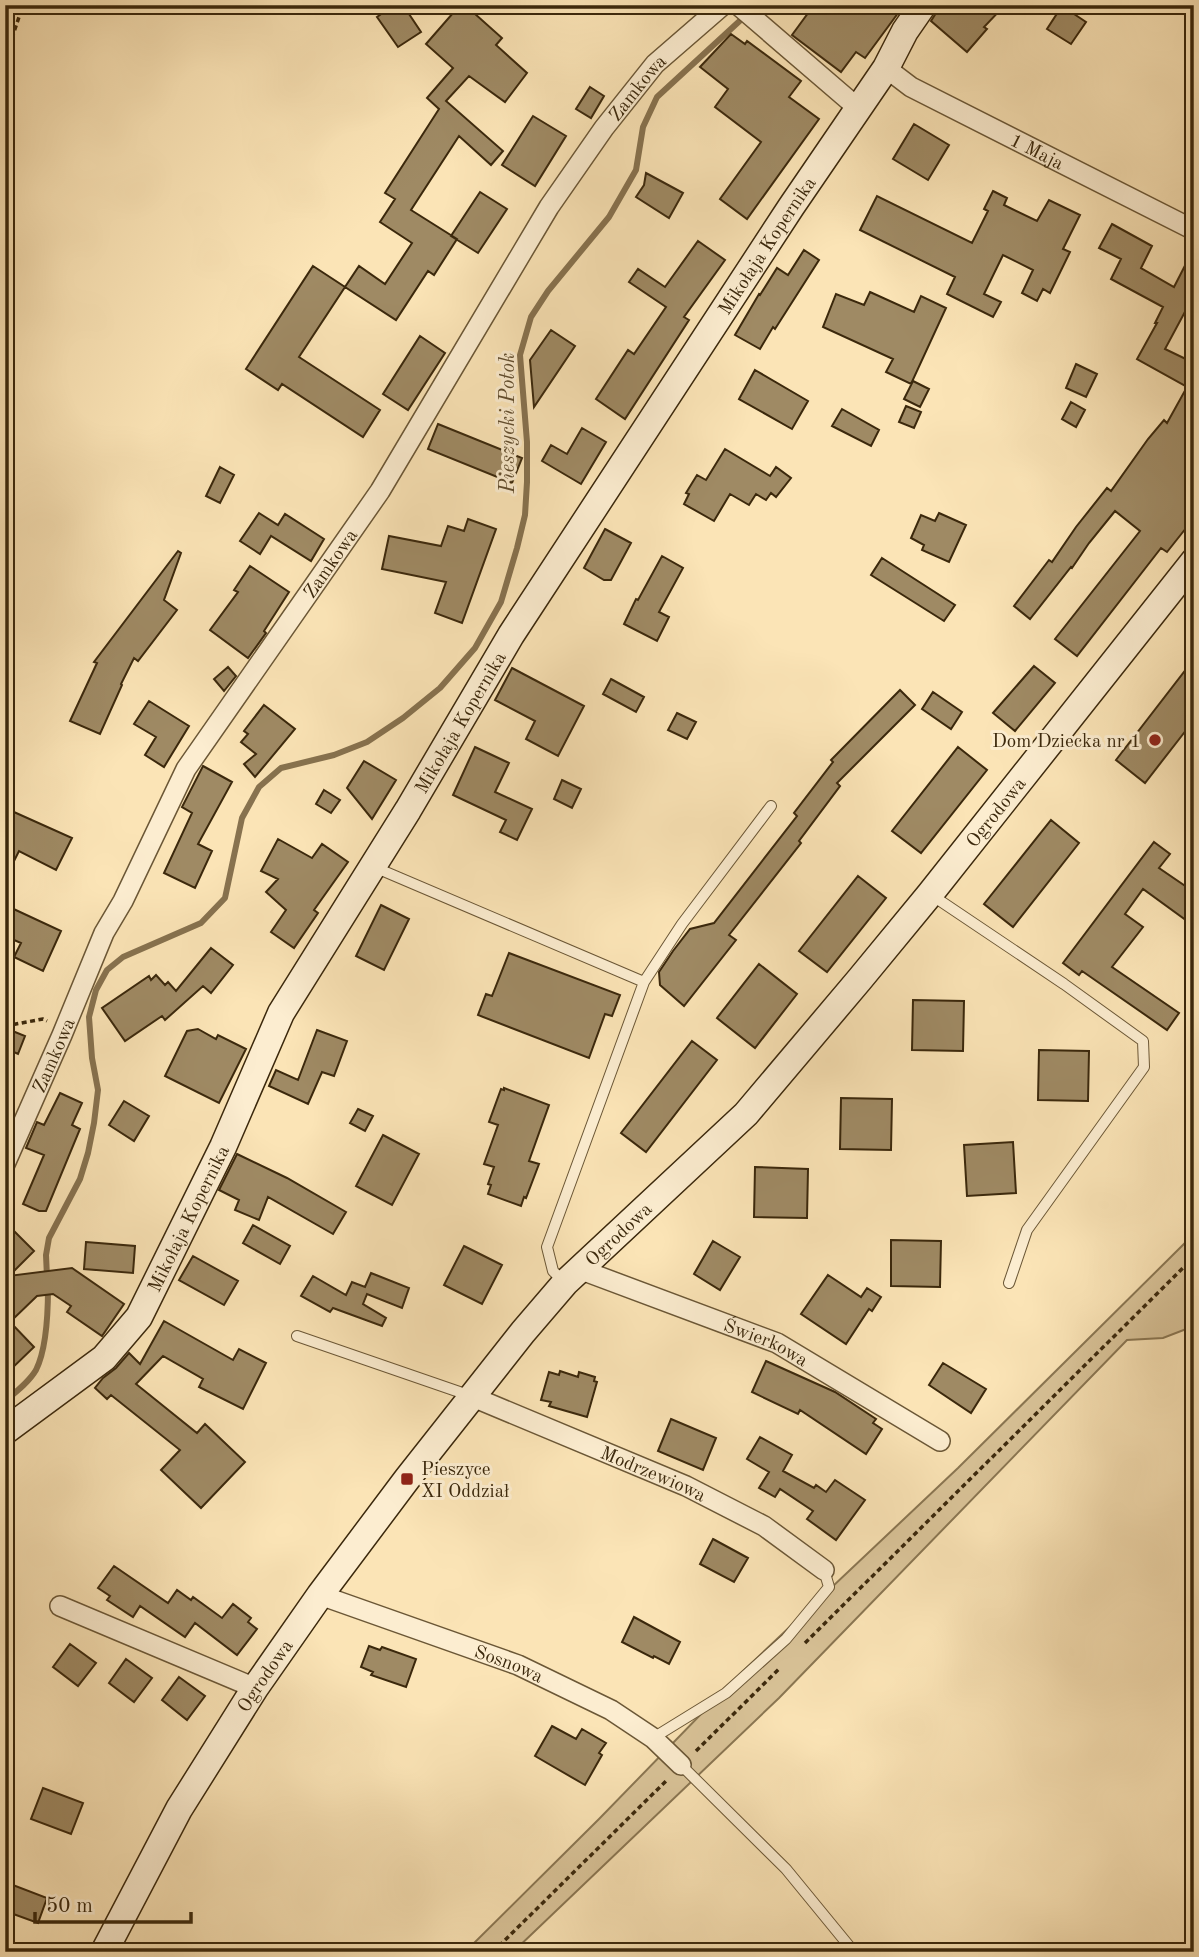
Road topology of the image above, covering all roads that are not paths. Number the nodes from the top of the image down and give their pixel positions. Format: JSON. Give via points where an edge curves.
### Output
{"nodes":[{"id":1,"x":723,"y":5,"type":"edge"},
{"id":2,"x":738,"y":5,"type":"edge"},
{"id":3,"x":923,"y":5,"type":"edge"},
{"id":4,"x":886,"y":68,"type":"junction"},
{"id":5,"x":859,"y":109,"type":"junction"},
{"id":6,"x":1194,"y":230,"type":"edge"},
{"id":7,"x":1194,"y":561,"type":"edge"},
{"id":8,"x":771,"y":806,"type":"dead end"},
{"id":9,"x":373,"y":867,"type":"junction"},
{"id":10,"x":930,"y":894,"type":"junction"},
{"id":11,"x":644,"y":982,"type":"junction"},
{"id":12,"x":5,"y":1164,"type":"edge"},
{"id":13,"x":572,"y":1276,"type":"junction"},
{"id":14,"x":1009,"y":1283,"type":"dead end"},
{"id":15,"x":297,"y":1336,"type":"dead end"},
{"id":16,"x":473,"y":1397,"type":"junction"},
{"id":17,"x":5,"y":1431,"type":"edge"},
{"id":18,"x":940,"y":1441,"type":"dead end"},
{"id":19,"x":824,"y":1570,"type":"joint"},
{"id":20,"x":320,"y":1595,"type":"junction"},
{"id":21,"x":60,"y":1606,"type":"dead end"},
{"id":22,"x":255,"y":1688,"type":"junction"},
{"id":23,"x":653,"y":1738,"type":"junction"},
{"id":24,"x":681,"y":1765,"type":"joint"},
{"id":25,"x":104,"y":1952,"type":"edge"},
{"id":26,"x":854,"y":1952,"type":"edge"}],
"edges":[{"from":1,"to":12,"type":"street","name":"Zamkowa","via":[[655,64],[596,139],[549,207],[380,491],[186,769],[104,933]]},
{"from":2,"to":5,"type":"street"},
{"from":3,"to":4,"type":"street","name":"Mikołaja Kopernika"},
{"from":4,"to":5,"type":"street","name":"Mikołaja Kopernika"},
{"from":4,"to":6,"type":"street","name":"1 Maja","via":[[911,87]]},
{"from":5,"to":9,"type":"street","name":"Mikołaja Kopernika","via":[[510,635]]},
{"from":7,"to":10,"type":"street","name":"Ogrodowa"},
{"from":8,"to":11,"type":"lane"},
{"from":9,"to":11,"type":"lane"},
{"from":9,"to":17,"type":"street","name":"Mikołaja Kopernika","via":[[281,1013],[223,1147],[139,1317],[104,1358]]},
{"from":10,"to":13,"type":"street","name":"Ogrodowa","via":[[746,1114]]},
{"from":10,"to":14,"type":"lane","via":[[1143,1041],[1144,1067],[1027,1230]]},
{"from":11,"to":13,"type":"lane","via":[[547,1247],[553,1271]]},
{"from":13,"to":16,"type":"street","name":"Ogrodowa"},
{"from":13,"to":18,"type":"street","name":"Świerkowa","via":[[777,1343]]},
{"from":15,"to":16,"type":"lane"},
{"from":16,"to":19,"type":"street","name":"Modrzewiowa","via":[[686,1486],[764,1526]]},
{"from":16,"to":20,"type":"street","name":"Ogrodowa"},
{"from":19,"to":23,"type":"lane","via":[[829,1587],[786,1639],[726,1693]]},
{"from":20,"to":22,"type":"street","name":"Ogrodowa"},
{"from":20,"to":23,"type":"street","name":"Sosnowa","via":[[518,1665],[611,1710]]},
{"from":21,"to":22,"type":"street"},
{"from":22,"to":25,"type":"street","name":"Ogrodowa","via":[[180,1810]]},
{"from":23,"to":24,"type":"street","name":"Sosnowa"},
{"from":24,"to":26,"type":"lane","via":[[786,1869]]}]}
